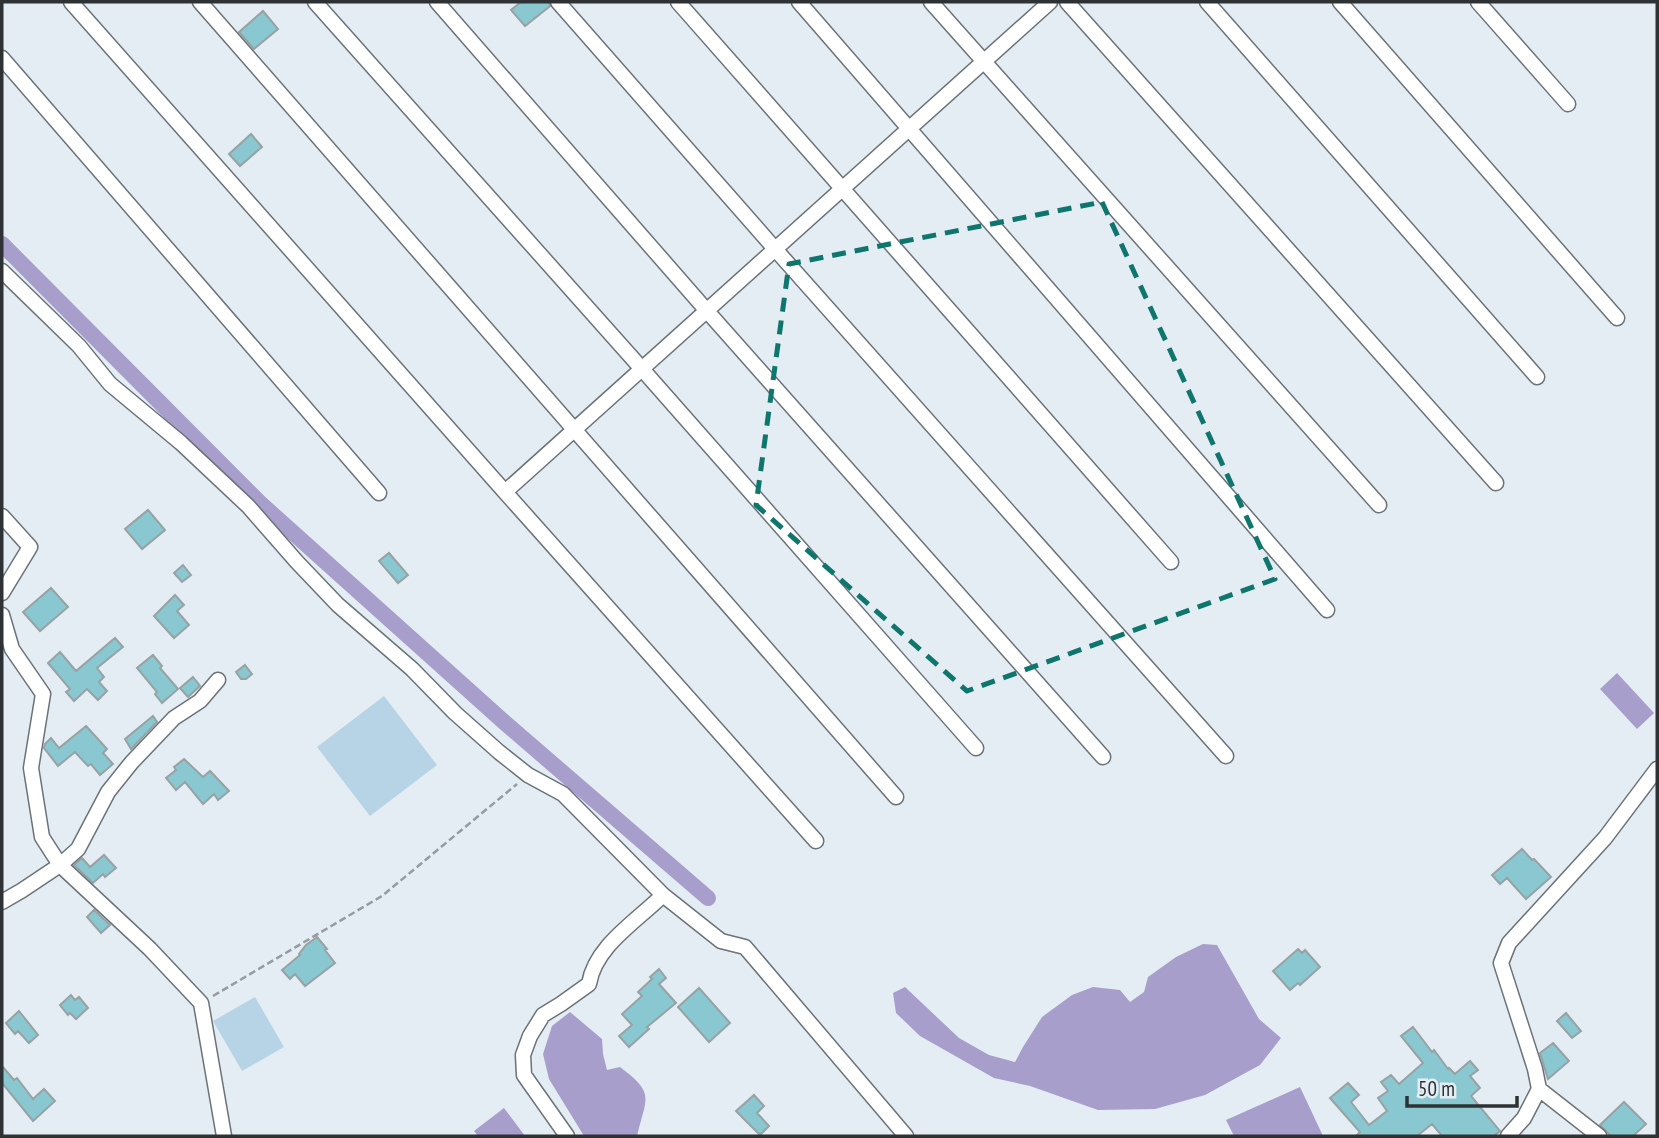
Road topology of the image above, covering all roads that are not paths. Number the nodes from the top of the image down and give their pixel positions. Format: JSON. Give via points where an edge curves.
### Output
{"nodes":[{"id":1,"x":71,"y":2,"type":"edge"},
{"id":2,"x":200,"y":2,"type":"edge"},
{"id":3,"x":315,"y":2,"type":"edge"},
{"id":4,"x":437,"y":2,"type":"edge"},
{"id":5,"x":558,"y":2,"type":"edge"},
{"id":6,"x":678,"y":2,"type":"edge"},
{"id":7,"x":799,"y":2,"type":"edge"},
{"id":8,"x":931,"y":2,"type":"edge"},
{"id":9,"x":1050,"y":2,"type":"edge"},
{"id":10,"x":1067,"y":2,"type":"edge"},
{"id":11,"x":1207,"y":2,"type":"edge"},
{"id":12,"x":1340,"y":2,"type":"edge"},
{"id":13,"x":1478,"y":2,"type":"edge"},
{"id":14,"x":2,"y":58,"type":"edge"},
{"id":15,"x":984,"y":62,"type":"junction"},
{"id":16,"x":1568,"y":104,"type":"dead end"},
{"id":17,"x":909,"y":129,"type":"junction"},
{"id":18,"x":842,"y":189,"type":"junction"},
{"id":19,"x":775,"y":249,"type":"junction"},
{"id":20,"x":2,"y":271,"type":"edge"},
{"id":21,"x":707,"y":311,"type":"junction"},
{"id":22,"x":1617,"y":318,"type":"dead end"},
{"id":23,"x":642,"y":369,"type":"junction"},
{"id":24,"x":1536,"y":377,"type":"dead end"},
{"id":25,"x":574,"y":430,"type":"junction"},
{"id":26,"x":1496,"y":483,"type":"dead end"},
{"id":27,"x":505,"y":492,"type":"junction"},
{"id":28,"x":379,"y":493,"type":"dead end"},
{"id":29,"x":1379,"y":505,"type":"dead end"},
{"id":30,"x":2,"y":516,"type":"edge"},
{"id":31,"x":1171,"y":562,"type":"dead end"},
{"id":32,"x":2,"y":593,"type":"edge"},
{"id":33,"x":1327,"y":610,"type":"dead end"},
{"id":34,"x":2,"y":615,"type":"edge"},
{"id":35,"x":218,"y":680,"type":"dead end"},
{"id":36,"x":976,"y":748,"type":"dead end"},
{"id":37,"x":1226,"y":756,"type":"dead end"},
{"id":38,"x":1103,"y":757,"type":"dead end"},
{"id":39,"x":1657,"y":769,"type":"edge"},
{"id":40,"x":896,"y":797,"type":"dead end"},
{"id":41,"x":816,"y":841,"type":"dead end"},
{"id":42,"x":60,"y":865,"type":"junction"},
{"id":43,"x":663,"y":895,"type":"junction"},
{"id":44,"x":2,"y":902,"type":"edge"},
{"id":45,"x":1539,"y":1090,"type":"junction"},
{"id":46,"x":225,"y":1136,"type":"edge"},
{"id":47,"x":567,"y":1136,"type":"edge"},
{"id":48,"x":906,"y":1136,"type":"edge"},
{"id":49,"x":1508,"y":1136,"type":"edge"},
{"id":50,"x":1599,"y":1136,"type":"edge"}],
"edges":[{"from":1,"to":27,"type":"street"},
{"from":2,"to":25,"type":"street"},
{"from":3,"to":23,"type":"street"},
{"from":4,"to":21,"type":"street"},
{"from":5,"to":19,"type":"street"},
{"from":6,"to":18,"type":"street"},
{"from":7,"to":17,"type":"street"},
{"from":8,"to":15,"type":"street"},
{"from":9,"to":15,"type":"street"},
{"from":10,"to":26,"type":"street"},
{"from":11,"to":24,"type":"street"},
{"from":12,"to":22,"type":"street"},
{"from":13,"to":16,"type":"street"},
{"from":14,"to":28,"type":"street"},
{"from":15,"to":17,"type":"street"},
{"from":15,"to":29,"type":"street"},
{"from":17,"to":18,"type":"street"},
{"from":17,"to":33,"type":"street"},
{"from":18,"to":19,"type":"street"},
{"from":18,"to":31,"type":"street"},
{"from":19,"to":21,"type":"street"},
{"from":19,"to":37,"type":"street"},
{"from":20,"to":43,"type":"street","via":[[79,346],[110,384],[248,506],[338,605],[528,775],[563,794]]},
{"from":21,"to":23,"type":"street"},
{"from":21,"to":38,"type":"street"},
{"from":23,"to":25,"type":"street"},
{"from":23,"to":36,"type":"street"},
{"from":25,"to":27,"type":"street"},
{"from":25,"to":40,"type":"street"},
{"from":27,"to":41,"type":"street"},
{"from":30,"to":32,"type":"street","via":[[30,547]]},
{"from":34,"to":42,"type":"street","via":[[12,649],[43,694],[31,768],[42,837]]},
{"from":35,"to":42,"type":"street","via":[[132,762],[108,792],[78,849]]},
{"from":39,"to":45,"type":"street","via":[[1605,838],[1509,943],[1501,963]]},
{"from":42,"to":44,"type":"street"},
{"from":42,"to":46,"type":"street","via":[[201,1003]]},
{"from":43,"to":47,"type":"street","via":[[600,956],[589,984],[543,1015],[530,1036],[523,1055],[524,1075]]},
{"from":43,"to":48,"type":"street","via":[[722,941],[745,947]]},
{"from":45,"to":49,"type":"street"},
{"from":45,"to":50,"type":"street"}]}
